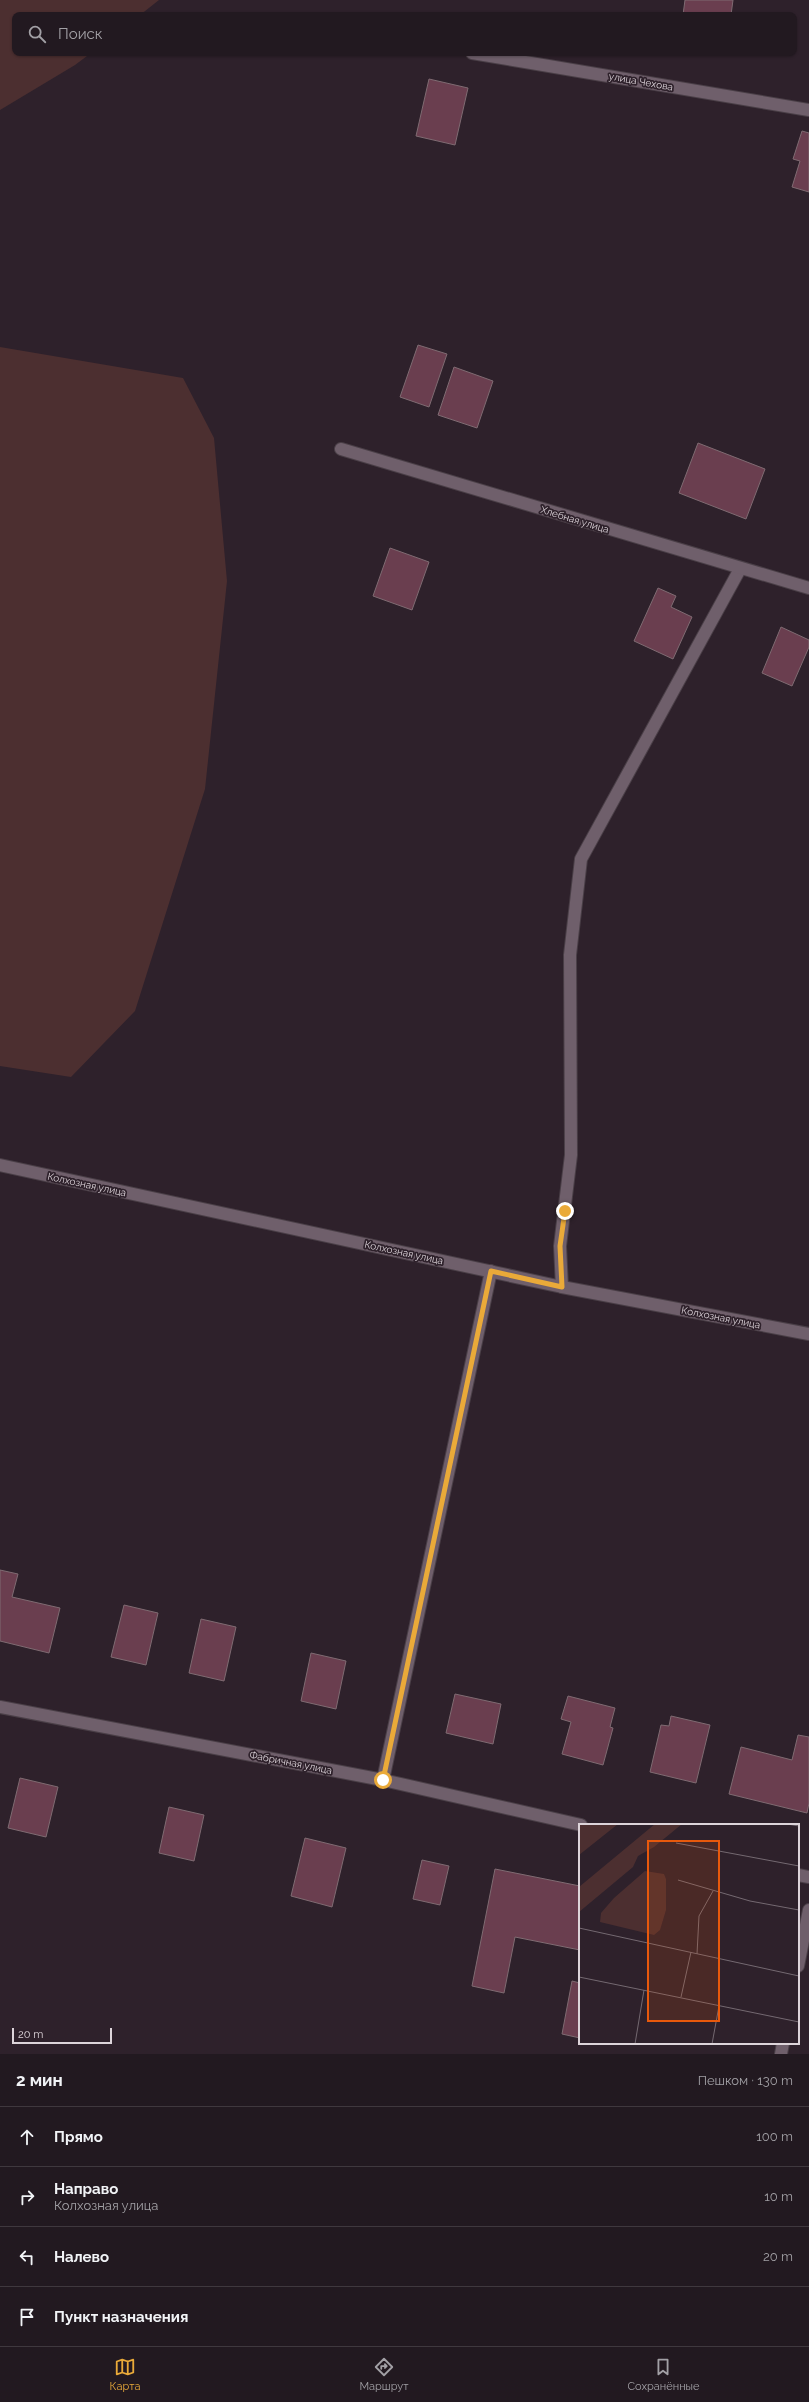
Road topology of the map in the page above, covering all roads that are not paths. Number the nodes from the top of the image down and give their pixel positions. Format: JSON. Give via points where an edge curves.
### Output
{"nodes":[{"id":1,"x":490,"y":56,"type":"edge"},
{"id":2,"x":809,"y":110,"type":"edge"},
{"id":3,"x":341,"y":449,"type":"dead end"},
{"id":4,"x":740,"y":569,"type":"junction"},
{"id":5,"x":809,"y":588,"type":"edge"},
{"id":6,"x":0,"y":1165,"type":"edge"},
{"id":7,"x":491,"y":1271,"type":"junction"},
{"id":8,"x":562,"y":1287,"type":"junction"},
{"id":9,"x":809,"y":1334,"type":"edge"},
{"id":10,"x":0,"y":1707,"type":"edge"},
{"id":11,"x":383,"y":1780,"type":"junction"},
{"id":12,"x":579,"y":1825,"type":"edge"},
{"id":13,"x":799,"y":1875,"type":"edge"},
{"id":14,"x":809,"y":1877,"type":"edge"},
{"id":15,"x":809,"y":1910,"type":"edge"},
{"id":16,"x":799,"y":1961,"type":"edge"},
{"id":17,"x":783,"y":2044,"type":"edge"},
{"id":18,"x":781,"y":2054,"type":"edge"}],
"edges":[{"from":1,"to":2,"type":"street","name":"улица Чехова"},
{"from":3,"to":4,"type":"street","name":"Хлебная улица"},
{"from":4,"to":5,"type":"street","name":"Хлебная улица"},
{"from":4,"to":8,"type":"street","via":[[581,859],[570,955],[571,1155],[560,1246]]},
{"from":6,"to":7,"type":"street","name":"Колхозная улица"},
{"from":7,"to":8,"type":"street","name":"Колхозная улица"},
{"from":7,"to":11,"type":"street"},
{"from":8,"to":9,"type":"street","name":"Колхозная улица"},
{"from":10,"to":11,"type":"street","name":"Фабричная улица"},
{"from":11,"to":12,"type":"street","name":"Фабричная улица"},
{"from":13,"to":14,"type":"street"},
{"from":15,"to":16,"type":"street"},
{"from":17,"to":18,"type":"street"}]}
